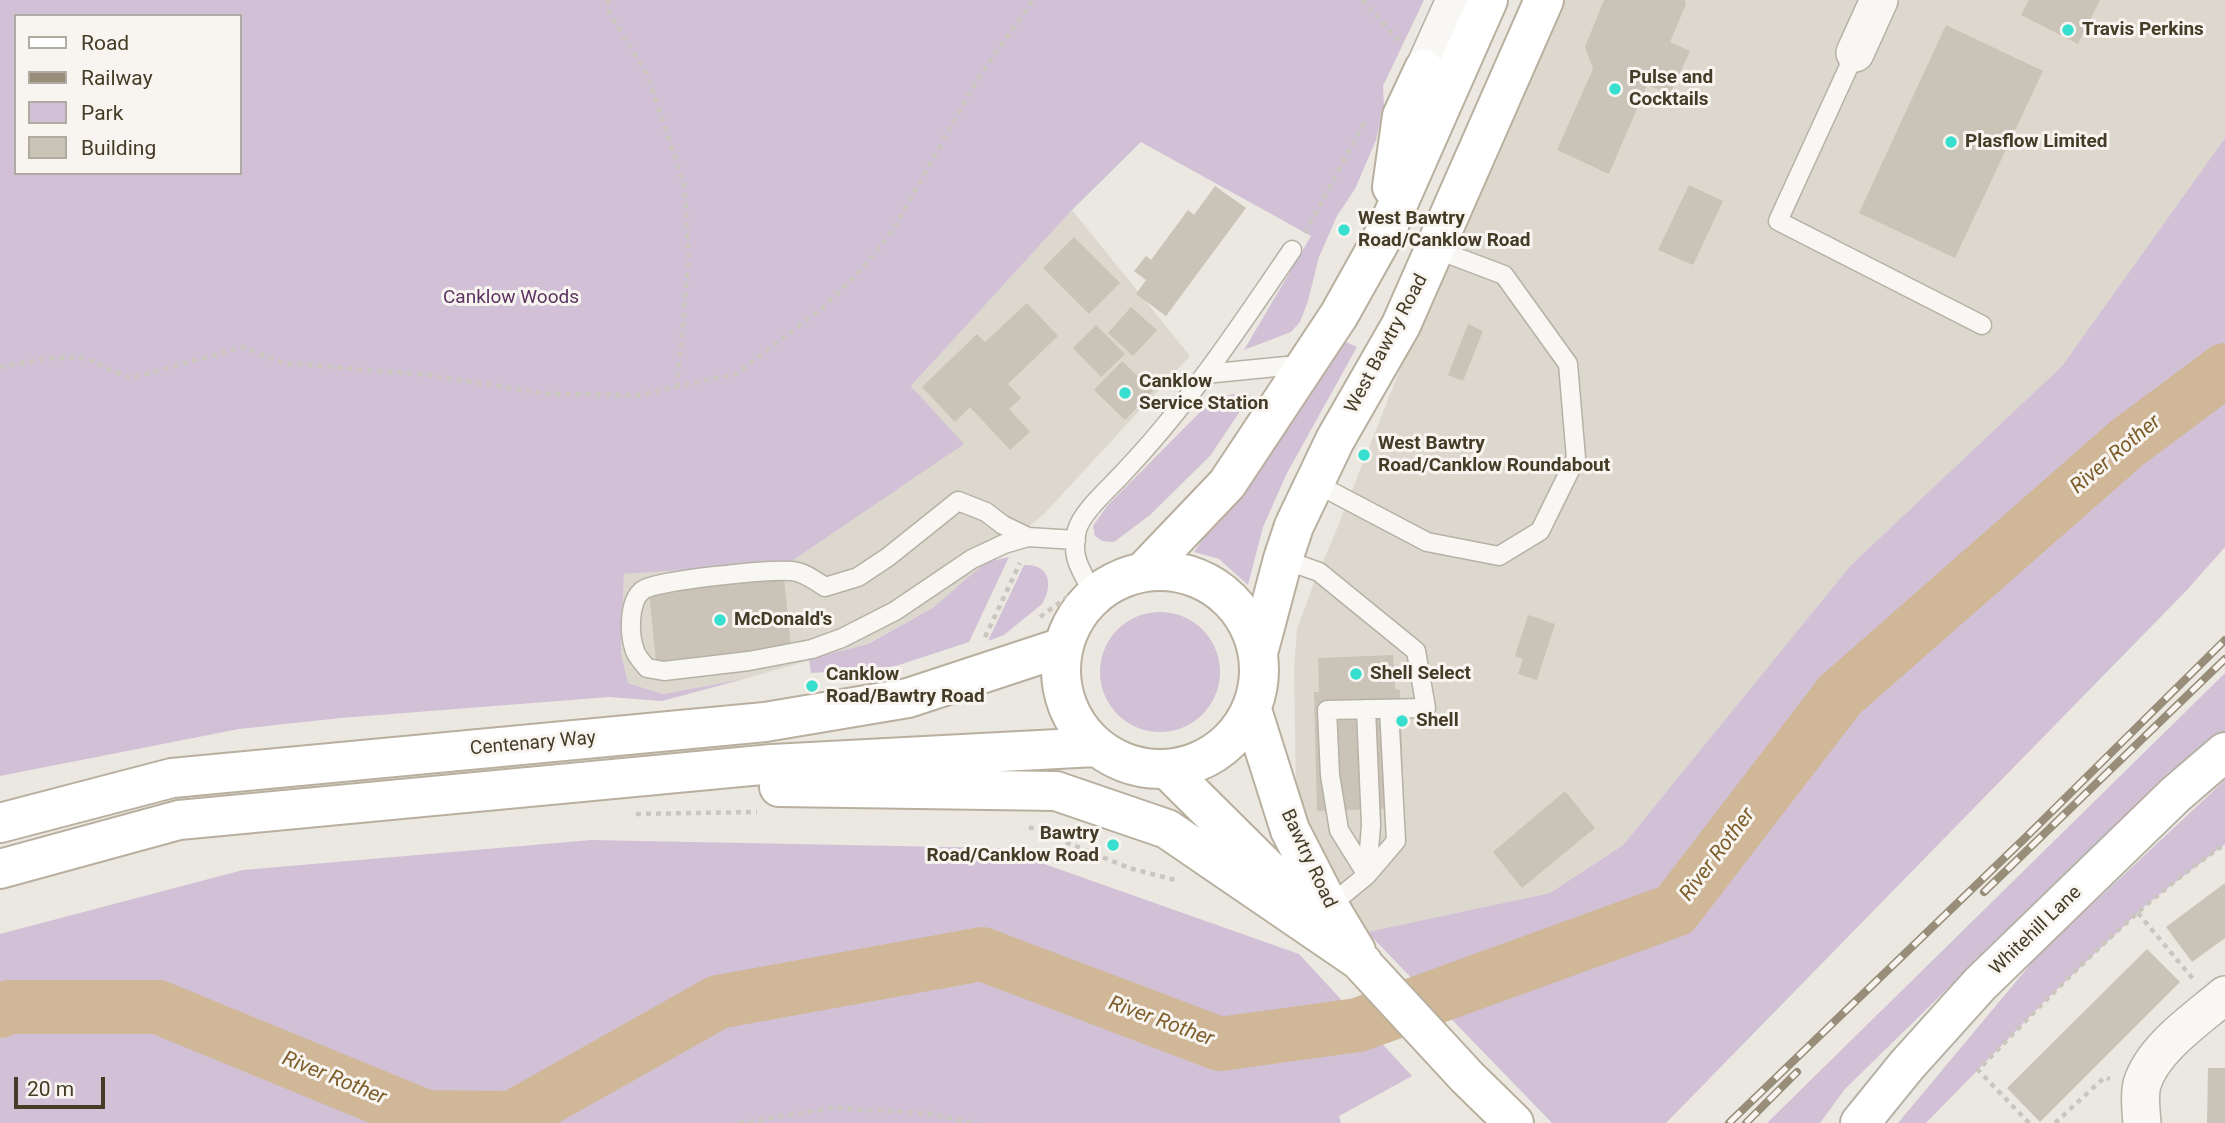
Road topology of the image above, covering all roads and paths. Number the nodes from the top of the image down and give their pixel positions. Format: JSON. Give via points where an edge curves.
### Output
{"nodes":[{"id":1,"x":608,"y":0,"type":"edge"},
{"id":2,"x":1032,"y":0,"type":"edge"},
{"id":3,"x":1362,"y":0,"type":"edge"},
{"id":4,"x":1455,"y":0,"type":"edge"},
{"id":5,"x":1488,"y":0,"type":"edge"},
{"id":6,"x":1544,"y":0,"type":"edge"},
{"id":7,"x":1879,"y":0,"type":"edge"},
{"id":8,"x":1855,"y":52,"type":"joint"},
{"id":9,"x":1424,"y":69,"type":"junction"},
{"id":10,"x":1368,"y":115,"type":"dead end"},
{"id":11,"x":1386,"y":231,"type":"junction"},
{"id":12,"x":1435,"y":249,"type":"junction"},
{"id":13,"x":1292,"y":250,"type":"joint"},
{"id":14,"x":1982,"y":325,"type":"dead end"},
{"id":15,"x":0,"y":367,"type":"edge"},
{"id":16,"x":1304,"y":370,"type":"junction"},
{"id":17,"x":1205,"y":374,"type":"junction"},
{"id":18,"x":677,"y":387,"type":"junction"},
{"id":19,"x":1315,"y":483,"type":"junction"},
{"id":20,"x":1028,"y":537,"type":"junction"},
{"id":21,"x":1076,"y":540,"type":"junction"},
{"id":22,"x":1283,"y":559,"type":"junction"},
{"id":23,"x":1143,"y":572,"type":"junction"},
{"id":24,"x":1094,"y":595,"type":"junction"},
{"id":25,"x":981,"y":645,"type":"dead end"},
{"id":26,"x":1063,"y":647,"type":"junction"},
{"id":27,"x":1258,"y":653,"type":"junction"},
{"id":28,"x":1366,"y":709,"type":"junction"},
{"id":29,"x":1389,"y":709,"type":"junction"},
{"id":30,"x":1252,"y":710,"type":"junction"},
{"id":31,"x":1096,"y":747,"type":"junction"},
{"id":32,"x":2225,"y":752,"type":"edge"},
{"id":33,"x":1168,"y":770,"type":"junction"},
{"id":34,"x":563,"y":783,"type":"junction"},
{"id":35,"x":766,"y":812,"type":"dead end"},
{"id":36,"x":635,"y":814,"type":"dead end"},
{"id":37,"x":0,"y":823,"type":"edge"},
{"id":38,"x":1021,"y":824,"type":"dead end"},
{"id":39,"x":2225,"y":844,"type":"edge"},
{"id":40,"x":0,"y":869,"type":"edge"},
{"id":41,"x":1367,"y":875,"type":"junction"},
{"id":42,"x":1181,"y":881,"type":"dead end"},
{"id":43,"x":1329,"y":906,"type":"junction"},
{"id":44,"x":2138,"y":913,"type":"junction"},
{"id":45,"x":1371,"y":971,"type":"junction"},
{"id":46,"x":2220,"y":1000,"type":"edge"},
{"id":47,"x":2141,"y":1086,"type":"junction"},
{"id":48,"x":738,"y":1123,"type":"edge"},
{"id":49,"x":978,"y":1123,"type":"edge"},
{"id":50,"x":1514,"y":1123,"type":"edge"},
{"id":51,"x":1860,"y":1123,"type":"edge"},
{"id":52,"x":2029,"y":1123,"type":"edge"},
{"id":53,"x":2055,"y":1123,"type":"edge"},
{"id":54,"x":2142,"y":1123,"type":"edge"}],
"edges":[{"from":1,"to":18,"type":"path","via":[[609,13],[647,74],[684,184],[689,257]]},
{"from":2,"to":18,"type":"path","via":[[977,80],[893,230],[863,267],[826,305],[736,374]]},
{"from":3,"to":9,"type":"path"},
{"from":4,"to":9,"type":"street"},
{"from":5,"to":11,"type":"main road"},
{"from":6,"to":12,"type":"main road","name":"West Bawtry Road"},
{"from":7,"to":8,"type":"street"},
{"from":8,"to":14,"type":"lane","via":[[1778,221]]},
{"from":9,"to":11,"type":"main road","via":[[1402,116]]},
{"from":10,"to":13,"type":"path"},
{"from":11,"to":16,"type":"main road"},
{"from":12,"to":19,"type":"main road","name":"West Bawtry Road","via":[[1401,325]]},
{"from":12,"to":19,"type":"lane","via":[[1504,275],[1568,364],[1576,458],[1540,531],[1499,556],[1427,542]]},
{"from":13,"to":17,"type":"lane"},
{"from":15,"to":18,"type":"path","via":[[78,357],[131,378],[243,347],[283,363],[428,375],[548,394],[639,395]]},
{"from":16,"to":17,"type":"lane","via":[[1286,366]]},
{"from":16,"to":23,"type":"main road","via":[[1227,484]]},
{"from":17,"to":21,"type":"lane","via":[[1150,444],[1090,509],[1077,528]]},
{"from":19,"to":22,"type":"main road","name":"West Bawtry Road"},
{"from":20,"to":20,"type":"lane","via":[[972,559],[895,611],[812,649],[664,671],[647,668],[635,654],[635,600],[654,585],[793,571],[825,587],[858,577],[958,501]]},
{"from":20,"to":21,"type":"lane"},
{"from":20,"to":25,"type":"path","via":[[1018,570]]},
{"from":21,"to":24,"type":"lane","via":[[1077,566]]},
{"from":22,"to":27,"type":"main road","name":"West Bawtry Road"},
{"from":22,"to":29,"type":"lane","via":[[1319,572],[1416,651],[1426,708]]},
{"from":23,"to":24,"type":"main road","via":[[1124,577]]},
{"from":23,"to":27,"type":"main road","via":[[1177,572],[1212,585],[1238,608]]},
{"from":24,"to":26,"type":"main road","via":[[1077,615]]},
{"from":26,"to":31,"type":"main road","via":[[1060,667],[1065,702]]},
{"from":26,"to":37,"type":"main road","name":"Centenary Way","via":[[908,698],[816,715],[172,778]]},
{"from":27,"to":30,"type":"main road","via":[[1259,688]]},
{"from":28,"to":29,"type":"lane"},
{"from":28,"to":41,"type":"lane","via":[[1371,825]]},
{"from":28,"to":41,"type":"lane","via":[[1327,710],[1329,775],[1339,830]]},
{"from":29,"to":41,"type":"lane","via":[[1396,841]]},
{"from":30,"to":33,"type":"main road","via":[[1233,740],[1213,756]]},
{"from":30,"to":43,"type":"main road","name":"Bawtry Road","via":[[1290,830]]},
{"from":31,"to":33,"type":"main road","via":[[1133,767]]},
{"from":31,"to":34,"type":"main road","via":[[772,764]]},
{"from":32,"to":51,"type":"main road","name":"Whitehill Lane","via":[[1980,984]]},
{"from":33,"to":45,"type":"main road","name":"Bawtry Road"},
{"from":34,"to":40,"type":"main road","via":[[179,821]]},
{"from":34,"to":45,"type":"main road","via":[[1056,791],[1167,829]]},
{"from":35,"to":36,"type":"path"},
{"from":38,"to":42,"type":"path","via":[[1129,868]]},
{"from":39,"to":44,"type":"path"},
{"from":41,"to":43,"type":"lane"},
{"from":43,"to":45,"type":"main road","name":"Bawtry Road"},
{"from":44,"to":46,"type":"path"},
{"from":44,"to":52,"type":"path","via":[[1978,1070]]},
{"from":45,"to":50,"type":"main road","name":"Bawtry Road"},
{"from":46,"to":47,"type":"street","via":[[2172,1041],[2149,1067]]},
{"from":47,"to":53,"type":"path","via":[[2105,1077]]},
{"from":47,"to":54,"type":"street"},
{"from":48,"to":49,"type":"path","via":[[833,1108],[923,1113]]}]}
